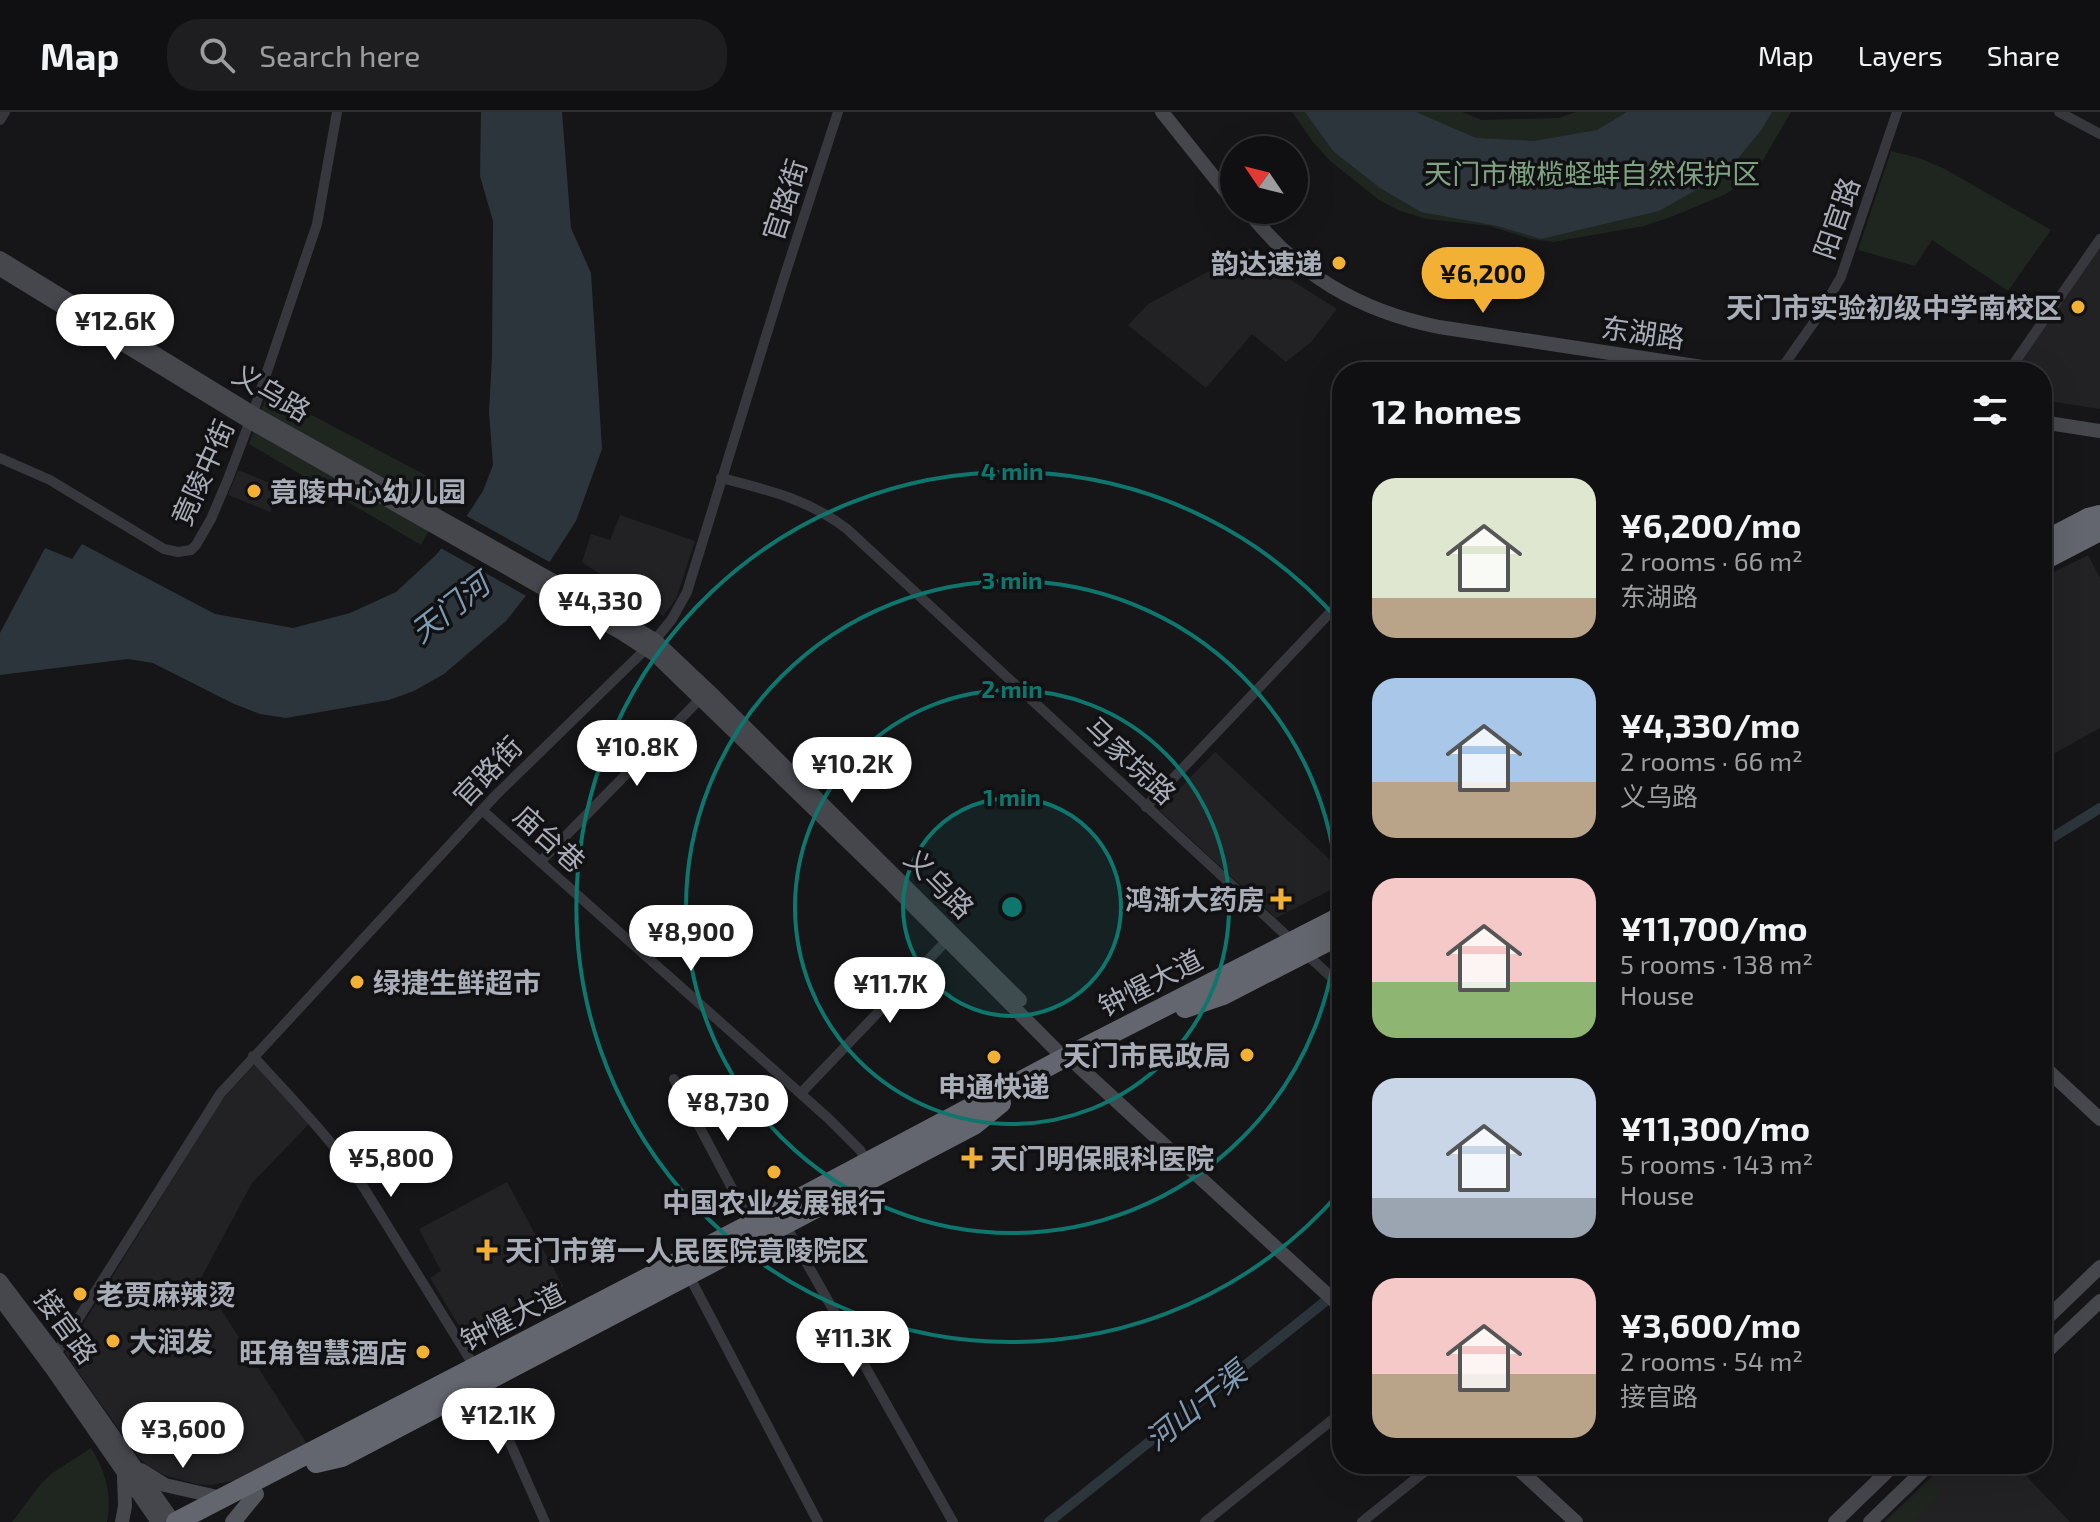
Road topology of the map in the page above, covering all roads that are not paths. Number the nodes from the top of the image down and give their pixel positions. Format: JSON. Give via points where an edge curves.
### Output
{"nodes":[{"id":1,"x":5,"y":112,"type":"edge"},
{"id":2,"x":337,"y":112,"type":"edge"},
{"id":3,"x":838,"y":112,"type":"edge"},
{"id":4,"x":1162,"y":112,"type":"edge"},
{"id":5,"x":1170,"y":112,"type":"edge"},
{"id":6,"x":1897,"y":112,"type":"edge"},
{"id":7,"x":2059,"y":112,"type":"edge"},
{"id":8,"x":0,"y":120,"type":"edge"},
{"id":9,"x":2100,"y":134,"type":"edge"},
{"id":10,"x":1220,"y":176,"type":"edge"},
{"id":11,"x":1220,"y":184,"type":"edge"},
{"id":12,"x":1252,"y":224,"type":"edge"},
{"id":13,"x":1258,"y":224,"type":"edge"},
{"id":14,"x":2100,"y":239,"type":"edge"},
{"id":15,"x":0,"y":258,"type":"edge"},
{"id":16,"x":0,"y":269,"type":"edge"},
{"id":17,"x":1626,"y":362,"type":"edge"},
{"id":18,"x":1669,"y":362,"type":"edge"},
{"id":19,"x":1786,"y":362,"type":"edge"},
{"id":20,"x":2015,"y":362,"type":"edge"},
{"id":21,"x":2052,"y":415,"type":"edge"},
{"id":22,"x":251,"y":418,"type":"junction"},
{"id":23,"x":2100,"y":422,"type":"edge"},
{"id":24,"x":2052,"y":424,"type":"edge"},
{"id":25,"x":2100,"y":431,"type":"edge"},
{"id":26,"x":0,"y":458,"type":"edge"},
{"id":27,"x":721,"y":478,"type":"junction"},
{"id":28,"x":2099,"y":525,"type":"edge"},
{"id":29,"x":2052,"y":537,"type":"edge"},
{"id":30,"x":2052,"y":546,"type":"edge"},
{"id":31,"x":2052,"y":555,"type":"edge"},
{"id":32,"x":2052,"y":564,"type":"edge"},
{"id":33,"x":1332,"y":611,"type":"edge"},
{"id":34,"x":651,"y":644,"type":"junction"},
{"id":35,"x":705,"y":694,"type":"junction"},
{"id":36,"x":1146,"y":807,"type":"junction"},
{"id":37,"x":482,"y":810,"type":"junction"},
{"id":38,"x":540,"y":862,"type":"junction"},
{"id":39,"x":1332,"y":916,"type":"edge"},
{"id":40,"x":1332,"y":922,"type":"edge"},
{"id":41,"x":1332,"y":930,"type":"edge"},
{"id":42,"x":950,"y":936,"type":"junction"},
{"id":43,"x":1332,"y":937,"type":"edge"},
{"id":44,"x":1295,"y":946,"type":"junction"},
{"id":45,"x":1332,"y":978,"type":"edge"},
{"id":46,"x":253,"y":1056,"type":"junction"},
{"id":47,"x":1070,"y":1058,"type":"junction"},
{"id":48,"x":2052,"y":1074,"type":"edge"},
{"id":49,"x":674,"y":1079,"type":"dead end"},
{"id":50,"x":801,"y":1093,"type":"junction"},
{"id":51,"x":999,"y":1098,"type":"junction"},
{"id":52,"x":2100,"y":1119,"type":"edge"},
{"id":53,"x":866,"y":1160,"type":"junction"},
{"id":54,"x":749,"y":1221,"type":"junction"},
{"id":55,"x":784,"y":1222,"type":"junction"},
{"id":56,"x":2100,"y":1267,"type":"edge"},
{"id":57,"x":687,"y":1273,"type":"junction"},
{"id":58,"x":0,"y":1280,"type":"edge"},
{"id":59,"x":0,"y":1299,"type":"edge"},
{"id":60,"x":1332,"y":1299,"type":"edge"},
{"id":61,"x":2100,"y":1301,"type":"edge"},
{"id":62,"x":2052,"y":1313,"type":"edge"},
{"id":63,"x":2052,"y":1347,"type":"edge"},
{"id":64,"x":56,"y":1354,"type":"junction"},
{"id":65,"x":478,"y":1372,"type":"junction"},
{"id":66,"x":1332,"y":1420,"type":"edge"},
{"id":67,"x":313,"y":1458,"type":"junction"},
{"id":68,"x":128,"y":1468,"type":"junction"},
{"id":69,"x":1422,"y":1474,"type":"edge"},
{"id":70,"x":1524,"y":1474,"type":"edge"},
{"id":71,"x":1885,"y":1474,"type":"edge"},
{"id":72,"x":1920,"y":1474,"type":"edge"},
{"id":73,"x":256,"y":1494,"type":"junction"},
{"id":74,"x":222,"y":1498,"type":"junction"},
{"id":75,"x":122,"y":1522,"type":"edge"},
{"id":76,"x":158,"y":1522,"type":"edge"},
{"id":77,"x":175,"y":1522,"type":"edge"},
{"id":78,"x":205,"y":1522,"type":"edge"},
{"id":79,"x":233,"y":1522,"type":"edge"},
{"id":80,"x":545,"y":1522,"type":"edge"},
{"id":81,"x":818,"y":1522,"type":"edge"},
{"id":82,"x":953,"y":1522,"type":"edge"},
{"id":83,"x":1205,"y":1522,"type":"edge"},
{"id":84,"x":1362,"y":1522,"type":"edge"},
{"id":85,"x":1576,"y":1522,"type":"edge"},
{"id":86,"x":1835,"y":1522,"type":"edge"},
{"id":87,"x":1870,"y":1522,"type":"edge"}],
"edges":[{"from":1,"to":8,"type":"street"},
{"from":2,"to":22,"type":"street","name":"竟陵中街","via":[[317,224]]},
{"from":3,"to":27,"type":"street","name":"官路街"},
{"from":4,"to":11,"type":"main road"},
{"from":5,"to":10,"type":"main road"},
{"from":6,"to":19,"type":"street","name":"阳官路","via":[[1841,277]]},
{"from":7,"to":9,"type":"street"},
{"from":12,"to":17,"type":"main road","name":"东湖路","via":[[1313,281],[1396,323]]},
{"from":13,"to":18,"type":"main road","name":"东湖路","via":[[1316,276],[1398,318]]},
{"from":14,"to":20,"type":"street"},
{"from":15,"to":22,"type":"main road","name":"义乌路"},
{"from":16,"to":22,"type":"main road","name":"义乌路"},
{"from":21,"to":23,"type":"main road"},
{"from":22,"to":26,"type":"street","name":"竟陵中街","via":[[211,519],[191,550],[164,549],[50,480]]},
{"from":22,"to":34,"type":"main road","name":"义乌路"},
{"from":24,"to":25,"type":"main road"},
{"from":27,"to":34,"type":"street","name":"官路街","via":[[687,592]]},
{"from":27,"to":36,"type":"street","name":"马家垸路","via":[[798,500],[839,523]]},
{"from":28,"to":29,"type":"highway","via":[[2088,518]]},
{"from":28,"to":30,"type":"highway"},
{"from":28,"to":31,"type":"highway"},
{"from":28,"to":32,"type":"highway","via":[[2074,553]]},
{"from":33,"to":36,"type":"street"},
{"from":34,"to":35,"type":"main road","name":"义乌路","via":[[667,665]]},
{"from":34,"to":37,"type":"street","name":"官路街"},
{"from":35,"to":38,"type":"street"},
{"from":35,"to":42,"type":"main road","name":"义乌路"},
{"from":36,"to":44,"type":"street","name":"马家垸路"},
{"from":37,"to":38,"type":"street","name":"庙台巷"},
{"from":37,"to":46,"type":"street","name":"官路街"},
{"from":38,"to":50,"type":"street","name":"庙台巷"},
{"from":39,"to":44,"type":"highway"},
{"from":40,"to":44,"type":"highway","name":"钟惺大道"},
{"from":41,"to":44,"type":"highway","name":"钟惺大道"},
{"from":42,"to":47,"type":"main road","name":"义乌路"},
{"from":42,"to":50,"type":"street"},
{"from":43,"to":44,"type":"highway"},
{"from":44,"to":45,"type":"street","name":"马家垸路"},
{"from":44,"to":47,"type":"highway","name":"钟惺大道"},
{"from":46,"to":64,"type":"street","name":"官路街","via":[[212,1105]]},
{"from":46,"to":65,"type":"street","via":[[349,1164]]},
{"from":47,"to":51,"type":"highway","name":"钟惺大道"},
{"from":47,"to":60,"type":"main road","name":"义乌路"},
{"from":48,"to":52,"type":"main road"},
{"from":49,"to":54,"type":"street"},
{"from":50,"to":53,"type":"street","name":"庙台巷"},
{"from":51,"to":53,"type":"highway","name":"钟惺大道"},
{"from":51,"to":55,"type":"highway","name":"钟惺大道"},
{"from":53,"to":54,"type":"highway","name":"钟惺大道"},
{"from":54,"to":65,"type":"highway","name":"钟惺大道"},
{"from":55,"to":57,"type":"highway","name":"钟惺大道"},
{"from":55,"to":82,"type":"street"},
{"from":56,"to":62,"type":"main road"},
{"from":57,"to":65,"type":"highway","name":"钟惺大道"},
{"from":57,"to":81,"type":"street"},
{"from":58,"to":64,"type":"main road","name":"接官路"},
{"from":59,"to":68,"type":"main road","name":"接官路"},
{"from":61,"to":63,"type":"main road"},
{"from":64,"to":68,"type":"main road","name":"接官路"},
{"from":65,"to":67,"type":"highway","name":"钟惺大道"},
{"from":65,"to":80,"type":"street"},
{"from":66,"to":83,"type":"street"},
{"from":67,"to":73,"type":"highway","name":"钟惺大道"},
{"from":67,"to":74,"type":"highway","name":"钟惺大道"},
{"from":68,"to":74,"type":"main road","via":[[165,1485]]},
{"from":68,"to":75,"type":"main road"},
{"from":68,"to":76,"type":"main road","name":"接官路"},
{"from":68,"to":77,"type":"main road","name":"接官路"},
{"from":69,"to":84,"type":"street"},
{"from":70,"to":85,"type":"main road"},
{"from":71,"to":86,"type":"main road"},
{"from":72,"to":87,"type":"main road"},
{"from":73,"to":78,"type":"highway","name":"钟惺大道"},
{"from":73,"to":79,"type":"main road"},
{"from":74,"to":77,"type":"highway","name":"钟惺大道"}]}
